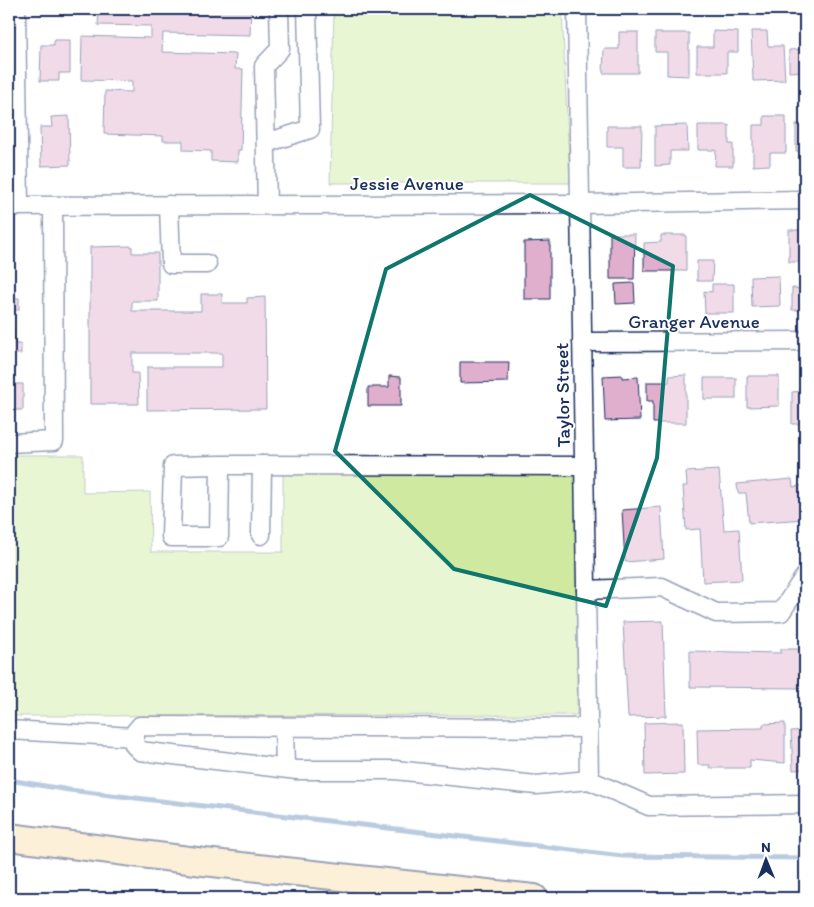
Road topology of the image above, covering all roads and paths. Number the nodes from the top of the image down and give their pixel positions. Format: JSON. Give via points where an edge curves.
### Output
{"nodes":[{"id":1,"x":16,"y":9,"type":"edge"},
{"id":2,"x":279,"y":9,"type":"edge"},
{"id":3,"x":307,"y":9,"type":"edge"},
{"id":4,"x":577,"y":9,"type":"edge"},
{"id":5,"x":308,"y":48,"type":"junction"},
{"id":6,"x":280,"y":49,"type":"junction"},
{"id":7,"x":266,"y":143,"type":"junction"},
{"id":8,"x":805,"y":200,"type":"edge"},
{"id":9,"x":580,"y":204,"type":"junction"},
{"id":10,"x":169,"y":205,"type":"junction"},
{"id":11,"x":267,"y":205,"type":"junction"},
{"id":12,"x":14,"y":206,"type":"edge"},
{"id":13,"x":52,"y":206,"type":"junction"},
{"id":14,"x":207,"y":264,"type":"dead end"},
{"id":15,"x":805,"y":341,"type":"edge"},
{"id":16,"x":582,"y":342,"type":"junction"},
{"id":17,"x":9,"y":443,"type":"edge"},
{"id":18,"x":220,"y":465,"type":"junction"},
{"id":19,"x":262,"y":465,"type":"junction"},
{"id":20,"x":584,"y":466,"type":"junction"},
{"id":21,"x":262,"y":535,"type":"dead end"},
{"id":22,"x":805,"y":576,"type":"edge"},
{"id":23,"x":586,"y":590,"type":"junction"},
{"id":24,"x":284,"y":726,"type":"junction"},
{"id":25,"x":589,"y":728,"type":"junction"},
{"id":26,"x":9,"y":730,"type":"edge"},
{"id":27,"x":135,"y":737,"type":"junction"},
{"id":28,"x":285,"y":768,"type":"junction"},
{"id":29,"x":590,"y":780,"type":"junction"},
{"id":30,"x":805,"y":804,"type":"edge"},
{"id":31,"x":9,"y":837,"type":"edge"},
{"id":32,"x":534,"y":898,"type":"edge"}],
"edges":[{"from":1,"to":12,"type":"street"},
{"from":2,"to":6,"type":"street"},
{"from":3,"to":5,"type":"street"},
{"from":4,"to":9,"type":"street","name":"Taylor Street"},
{"from":5,"to":6,"type":"street"},
{"from":5,"to":7,"type":"street","via":[[310,129]]},
{"from":6,"to":7,"type":"street","via":[[264,66]]},
{"from":7,"to":11,"type":"street"},
{"from":8,"to":9,"type":"street","name":"Jessie Avenue"},
{"from":9,"to":11,"type":"street","name":"Jessie Avenue"},
{"from":9,"to":16,"type":"street","name":"Taylor Street"},
{"from":10,"to":11,"type":"street","name":"Jessie Avenue"},
{"from":10,"to":13,"type":"street","name":"Jessie Avenue"},
{"from":10,"to":14,"type":"street","via":[[171,264]]},
{"from":12,"to":13,"type":"street","name":"Jessie Avenue"},
{"from":13,"to":17,"type":"street","via":[[54,441]]},
{"from":15,"to":16,"type":"street","name":"Granger Avenue"},
{"from":16,"to":20,"type":"street","name":"Taylor Street"},
{"from":18,"to":18,"type":"street","via":[[219,537],[171,537],[172,466]]},
{"from":18,"to":19,"type":"street"},
{"from":19,"to":20,"type":"street"},
{"from":19,"to":21,"type":"street"},
{"from":20,"to":23,"type":"street","name":"Taylor Street"},
{"from":22,"to":23,"type":"street","via":[[781,612],[716,613],[662,587]]},
{"from":23,"to":25,"type":"street","name":"Taylor Street"},
{"from":24,"to":25,"type":"street"},
{"from":24,"to":27,"type":"street","via":[[140,726],[136,728]]},
{"from":24,"to":28,"type":"street"},
{"from":25,"to":29,"type":"street","name":"Taylor Street"},
{"from":26,"to":27,"type":"street"},
{"from":27,"to":28,"type":"street","via":[[136,749],[140,751]]},
{"from":28,"to":29,"type":"street","via":[[396,770],[536,785]]},
{"from":29,"to":30,"type":"street","via":[[649,806]]},
{"from":31,"to":32,"type":"highway"}]}
